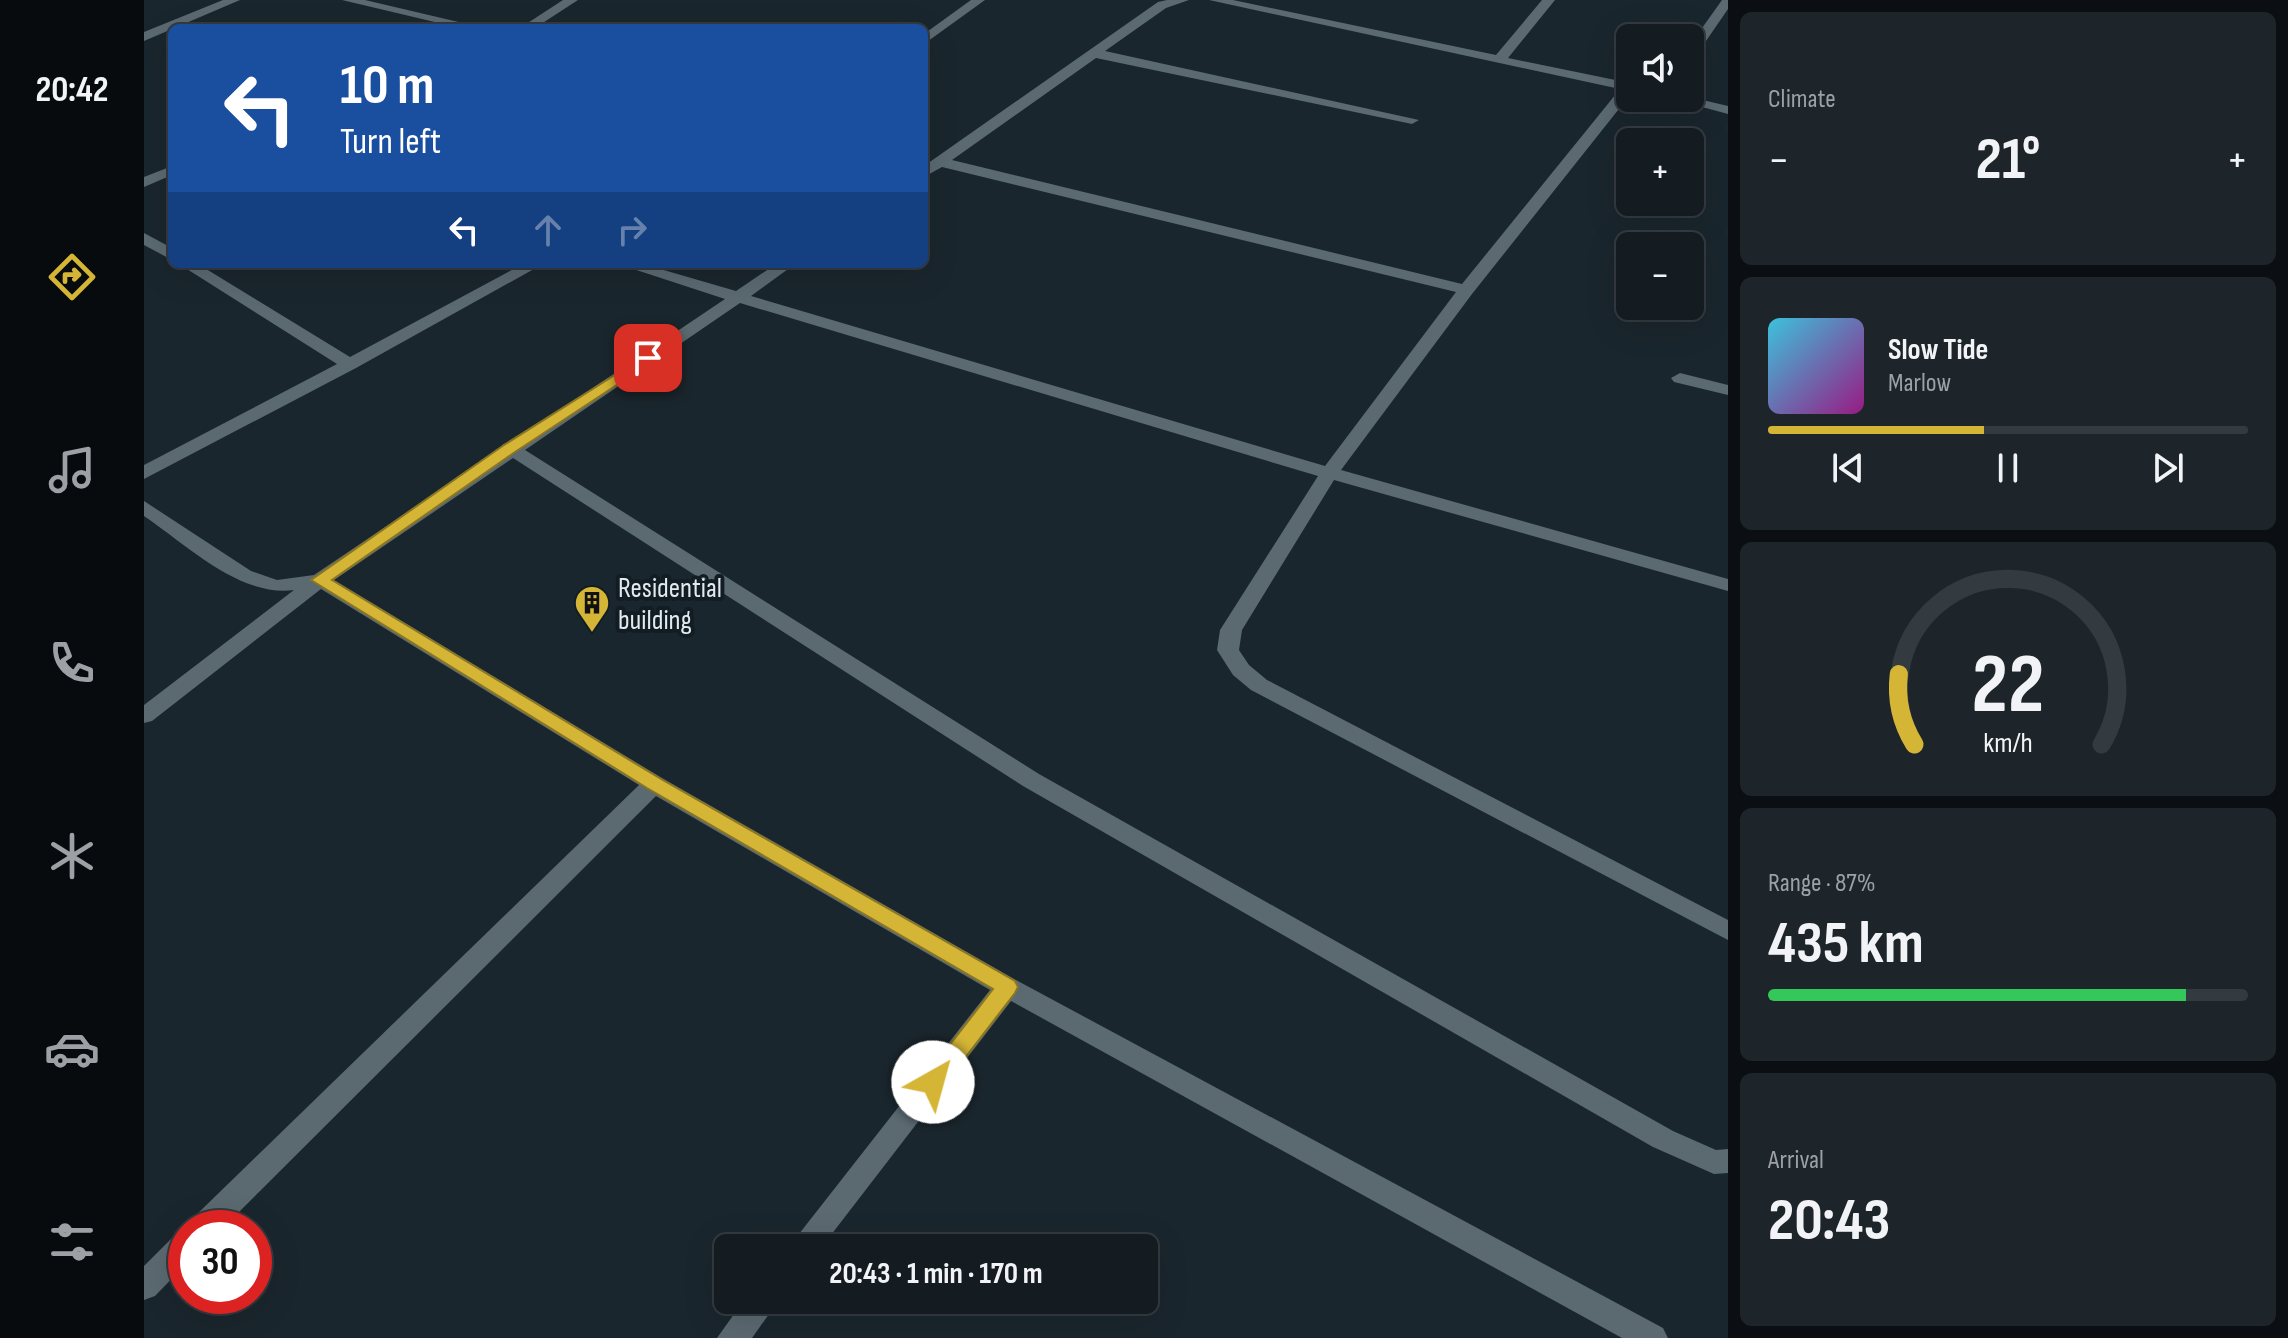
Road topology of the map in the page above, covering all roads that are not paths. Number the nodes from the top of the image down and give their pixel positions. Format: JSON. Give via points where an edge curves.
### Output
{"nodes":[{"id":1,"x":234,"y":0,"type":"edge"},
{"id":2,"x":348,"y":0,"type":"edge"},
{"id":3,"x":572,"y":0,"type":"edge"},
{"id":4,"x":979,"y":0,"type":"edge"},
{"id":5,"x":1183,"y":0,"type":"edge"},
{"id":6,"x":1215,"y":0,"type":"edge"},
{"id":7,"x":1549,"y":0,"type":"edge"},
{"id":8,"x":1728,"y":0,"type":"edge"},
{"id":9,"x":389,"y":4,"type":"edge"},
{"id":10,"x":1266,"y":4,"type":"edge"},
{"id":11,"x":176,"y":24,"type":"edge"},
{"id":12,"x":463,"y":24,"type":"edge"},
{"id":13,"x":533,"y":24,"type":"edge"},
{"id":14,"x":168,"y":27,"type":"edge"},
{"id":15,"x":1704,"y":34,"type":"edge"},
{"id":16,"x":144,"y":37,"type":"edge"},
{"id":17,"x":928,"y":37,"type":"edge"},
{"id":18,"x":1093,"y":53,"type":"junction"},
{"id":19,"x":1501,"y":58,"type":"junction"},
{"id":20,"x":1616,"y":84,"type":"edge"},
{"id":21,"x":1616,"y":103,"type":"edge"},
{"id":22,"x":1704,"y":104,"type":"edge"},
{"id":23,"x":1728,"y":110,"type":"edge"},
{"id":24,"x":1412,"y":120,"type":"dead end"},
{"id":25,"x":941,"y":162,"type":"junction"},
{"id":26,"x":928,"y":170,"type":"edge"},
{"id":27,"x":168,"y":172,"type":"edge"},
{"id":28,"x":144,"y":182,"type":"edge"},
{"id":29,"x":144,"y":238,"type":"edge"},
{"id":30,"x":168,"y":253,"type":"edge"},
{"id":31,"x":194,"y":268,"type":"edge"},
{"id":32,"x":528,"y":268,"type":"edge"},
{"id":33,"x":639,"y":268,"type":"edge"},
{"id":34,"x":781,"y":268,"type":"edge"},
{"id":35,"x":1466,"y":290,"type":"junction"},
{"id":36,"x":738,"y":298,"type":"junction"},
{"id":37,"x":350,"y":364,"type":"junction"},
{"id":38,"x":1680,"y":378,"type":"dead end"},
{"id":39,"x":1728,"y":390,"type":"edge"},
{"id":40,"x":510,"y":448,"type":"junction"},
{"id":41,"x":144,"y":473,"type":"edge"},
{"id":42,"x":1329,"y":473,"type":"junction"},
{"id":43,"x":144,"y":507,"type":"edge"},
{"id":44,"x":320,"y":580,"type":"junction"},
{"id":45,"x":1728,"y":585,"type":"edge"},
{"id":46,"x":144,"y":716,"type":"edge"},
{"id":47,"x":654,"y":784,"type":"junction"},
{"id":48,"x":1728,"y":931,"type":"edge"},
{"id":49,"x":1007,"y":987,"type":"junction"},
{"id":50,"x":1728,"y":1161,"type":"edge"},
{"id":51,"x":221,"y":1210,"type":"edge"},
{"id":52,"x":814,"y":1234,"type":"edge"},
{"id":53,"x":168,"y":1262,"type":"edge"},
{"id":54,"x":144,"y":1286,"type":"edge"},
{"id":55,"x":752,"y":1314,"type":"edge"},
{"id":56,"x":733,"y":1338,"type":"edge"},
{"id":57,"x":1652,"y":1338,"type":"edge"}],
"edges":[{"from":1,"to":11,"type":"street"},
{"from":2,"to":9,"type":"street"},
{"from":3,"to":13,"type":"street"},
{"from":4,"to":17,"type":"street"},
{"from":5,"to":18,"type":"street","via":[[1162,5]]},
{"from":6,"to":10,"type":"street"},
{"from":7,"to":19,"type":"street"},
{"from":8,"to":15,"type":"street"},
{"from":9,"to":12,"type":"street"},
{"from":10,"to":19,"type":"street"},
{"from":14,"to":16,"type":"street"},
{"from":18,"to":24,"type":"street"},
{"from":18,"to":25,"type":"street"},
{"from":19,"to":20,"type":"street"},
{"from":21,"to":35,"type":"street"},
{"from":22,"to":23,"type":"street"},
{"from":25,"to":26,"type":"street"},
{"from":25,"to":35,"type":"street"},
{"from":27,"to":28,"type":"street"},
{"from":29,"to":30,"type":"street"},
{"from":31,"to":37,"type":"street"},
{"from":32,"to":37,"type":"street"},
{"from":33,"to":36,"type":"street"},
{"from":34,"to":36,"type":"street"},
{"from":35,"to":42,"type":"street"},
{"from":36,"to":40,"type":"street"},
{"from":36,"to":42,"type":"street"},
{"from":37,"to":41,"type":"street"},
{"from":38,"to":39,"type":"street"},
{"from":40,"to":44,"type":"street"},
{"from":40,"to":50,"type":"street","via":[[1031,780],[1663,1139],[1714,1162]]},
{"from":42,"to":45,"type":"street"},
{"from":42,"to":48,"type":"street","via":[[1231,630],[1228,650],[1241,670],[1272,692]]},
{"from":43,"to":44,"type":"street","via":[[244,575],[276,586]]},
{"from":44,"to":46,"type":"street"},
{"from":44,"to":47,"type":"street"},
{"from":47,"to":49,"type":"street"},
{"from":47,"to":51,"type":"street"},
{"from":49,"to":52,"type":"street"},
{"from":49,"to":57,"type":"street"},
{"from":53,"to":54,"type":"street"},
{"from":55,"to":56,"type":"street"}]}
